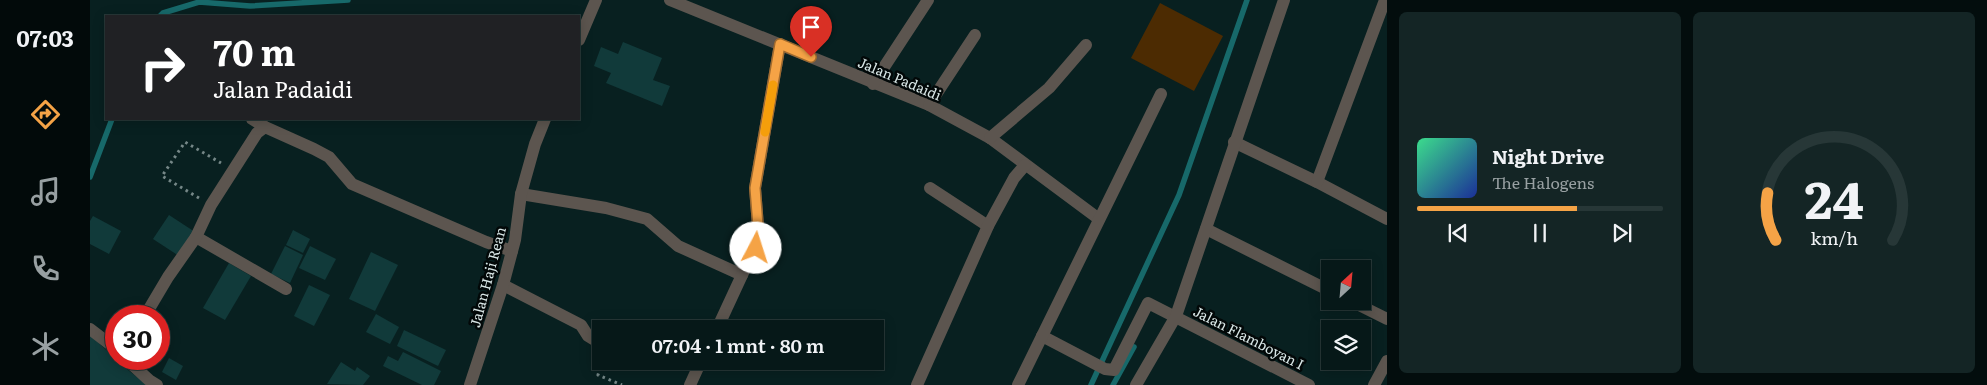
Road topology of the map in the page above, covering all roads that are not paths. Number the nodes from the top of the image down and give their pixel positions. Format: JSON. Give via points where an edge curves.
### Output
{"nodes":[{"id":1,"x":596,"y":0,"type":"edge"},
{"id":2,"x":670,"y":0,"type":"edge"},
{"id":3,"x":928,"y":0,"type":"edge"},
{"id":4,"x":1284,"y":0,"type":"edge"},
{"id":5,"x":1385,"y":0,"type":"edge"},
{"id":6,"x":975,"y":35,"type":"dead end"},
{"id":7,"x":580,"y":38,"type":"edge"},
{"id":8,"x":780,"y":44,"type":"junction"},
{"id":9,"x":1086,"y":45,"type":"dead end"},
{"id":10,"x":873,"y":84,"type":"junction"},
{"id":11,"x":1161,"y":94,"type":"dead end"},
{"id":12,"x":929,"y":105,"type":"junction"},
{"id":13,"x":254,"y":120,"type":"edge"},
{"id":14,"x":545,"y":120,"type":"edge"},
{"id":15,"x":265,"y":127,"type":"junction"},
{"id":16,"x":990,"y":138,"type":"junction"},
{"id":17,"x":1234,"y":142,"type":"junction"},
{"id":18,"x":1025,"y":165,"type":"junction"},
{"id":19,"x":1317,"y":182,"type":"junction"},
{"id":20,"x":930,"y":188,"type":"dead end"},
{"id":21,"x":521,"y":194,"type":"junction"},
{"id":22,"x":1099,"y":219,"type":"junction"},
{"id":23,"x":1387,"y":219,"type":"edge"},
{"id":24,"x":988,"y":226,"type":"junction"},
{"id":25,"x":1206,"y":229,"type":"junction"},
{"id":26,"x":196,"y":237,"type":"junction"},
{"id":27,"x":512,"y":251,"type":"junction"},
{"id":28,"x":742,"y":276,"type":"junction"},
{"id":29,"x":503,"y":285,"type":"junction"},
{"id":30,"x":1321,"y":286,"type":"edge"},
{"id":31,"x":286,"y":289,"type":"dead end"},
{"id":32,"x":152,"y":305,"type":"edge"},
{"id":33,"x":1369,"y":310,"type":"edge"},
{"id":34,"x":1176,"y":316,"type":"junction"},
{"id":35,"x":1387,"y":319,"type":"edge"},
{"id":36,"x":721,"y":320,"type":"edge"},
{"id":37,"x":90,"y":330,"type":"edge"},
{"id":38,"x":1042,"y":336,"type":"junction"},
{"id":39,"x":592,"y":338,"type":"edge"},
{"id":40,"x":105,"y":340,"type":"edge"},
{"id":41,"x":1387,"y":361,"type":"edge"},
{"id":42,"x":138,"y":370,"type":"edge"},
{"id":43,"x":698,"y":370,"type":"edge"},
{"id":44,"x":157,"y":385,"type":"edge"},
{"id":45,"x":470,"y":385,"type":"edge"},
{"id":46,"x":690,"y":385,"type":"edge"},
{"id":47,"x":917,"y":385,"type":"edge"},
{"id":48,"x":1018,"y":385,"type":"edge"},
{"id":49,"x":1136,"y":385,"type":"edge"},
{"id":50,"x":1309,"y":385,"type":"edge"},
{"id":51,"x":1374,"y":385,"type":"edge"}],
"edges":[{"from":1,"to":7,"type":"street"},
{"from":2,"to":8,"type":"street","name":"Jalan Padaidi"},
{"from":3,"to":10,"type":"street"},
{"from":4,"to":17,"type":"street"},
{"from":5,"to":19,"type":"street"},
{"from":6,"to":12,"type":"street"},
{"from":8,"to":10,"type":"street","name":"Jalan Padaidi"},
{"from":8,"to":28,"type":"street","via":[[755,188],[756,248]]},
{"from":9,"to":16,"type":"street","via":[[1048,88]]},
{"from":10,"to":12,"type":"street","name":"Jalan Padaidi"},
{"from":11,"to":22,"type":"street"},
{"from":12,"to":16,"type":"street","name":"Jalan Padaidi"},
{"from":13,"to":15,"type":"street"},
{"from":14,"to":21,"type":"street","name":"Jalan Haji Rean"},
{"from":15,"to":26,"type":"street","via":[[257,133],[210,205]]},
{"from":15,"to":27,"type":"street","via":[[329,158],[352,184]]},
{"from":16,"to":18,"type":"street","name":"Jalan Padaidi"},
{"from":17,"to":19,"type":"street"},
{"from":17,"to":25,"type":"street"},
{"from":18,"to":22,"type":"street","name":"Jalan Padaidi"},
{"from":18,"to":24,"type":"street","via":[[1014,178]]},
{"from":19,"to":23,"type":"street"},
{"from":20,"to":24,"type":"street"},
{"from":21,"to":27,"type":"street","name":"Jalan Haji Rean"},
{"from":21,"to":28,"type":"street","via":[[606,208],[647,219],[678,246]]},
{"from":22,"to":38,"type":"street"},
{"from":24,"to":47,"type":"street"},
{"from":25,"to":30,"type":"street"},
{"from":25,"to":34,"type":"street"},
{"from":26,"to":31,"type":"street"},
{"from":26,"to":32,"type":"street"},
{"from":27,"to":29,"type":"street","name":"Jalan Haji Rean"},
{"from":28,"to":36,"type":"street"},
{"from":29,"to":39,"type":"street","via":[[581,325]]},
{"from":29,"to":45,"type":"street","name":"Jalan Haji Rean"},
{"from":33,"to":35,"type":"street"},
{"from":34,"to":38,"type":"street","name":"Jalan Flamboyan I","via":[[1148,302],[1116,368],[1111,370]]},
{"from":34,"to":49,"type":"street"},
{"from":34,"to":50,"type":"street","name":"Jalan Flamboyan I"},
{"from":37,"to":40,"type":"street"},
{"from":38,"to":48,"type":"street"},
{"from":41,"to":51,"type":"street"},
{"from":42,"to":44,"type":"street"},
{"from":43,"to":46,"type":"street"}]}
